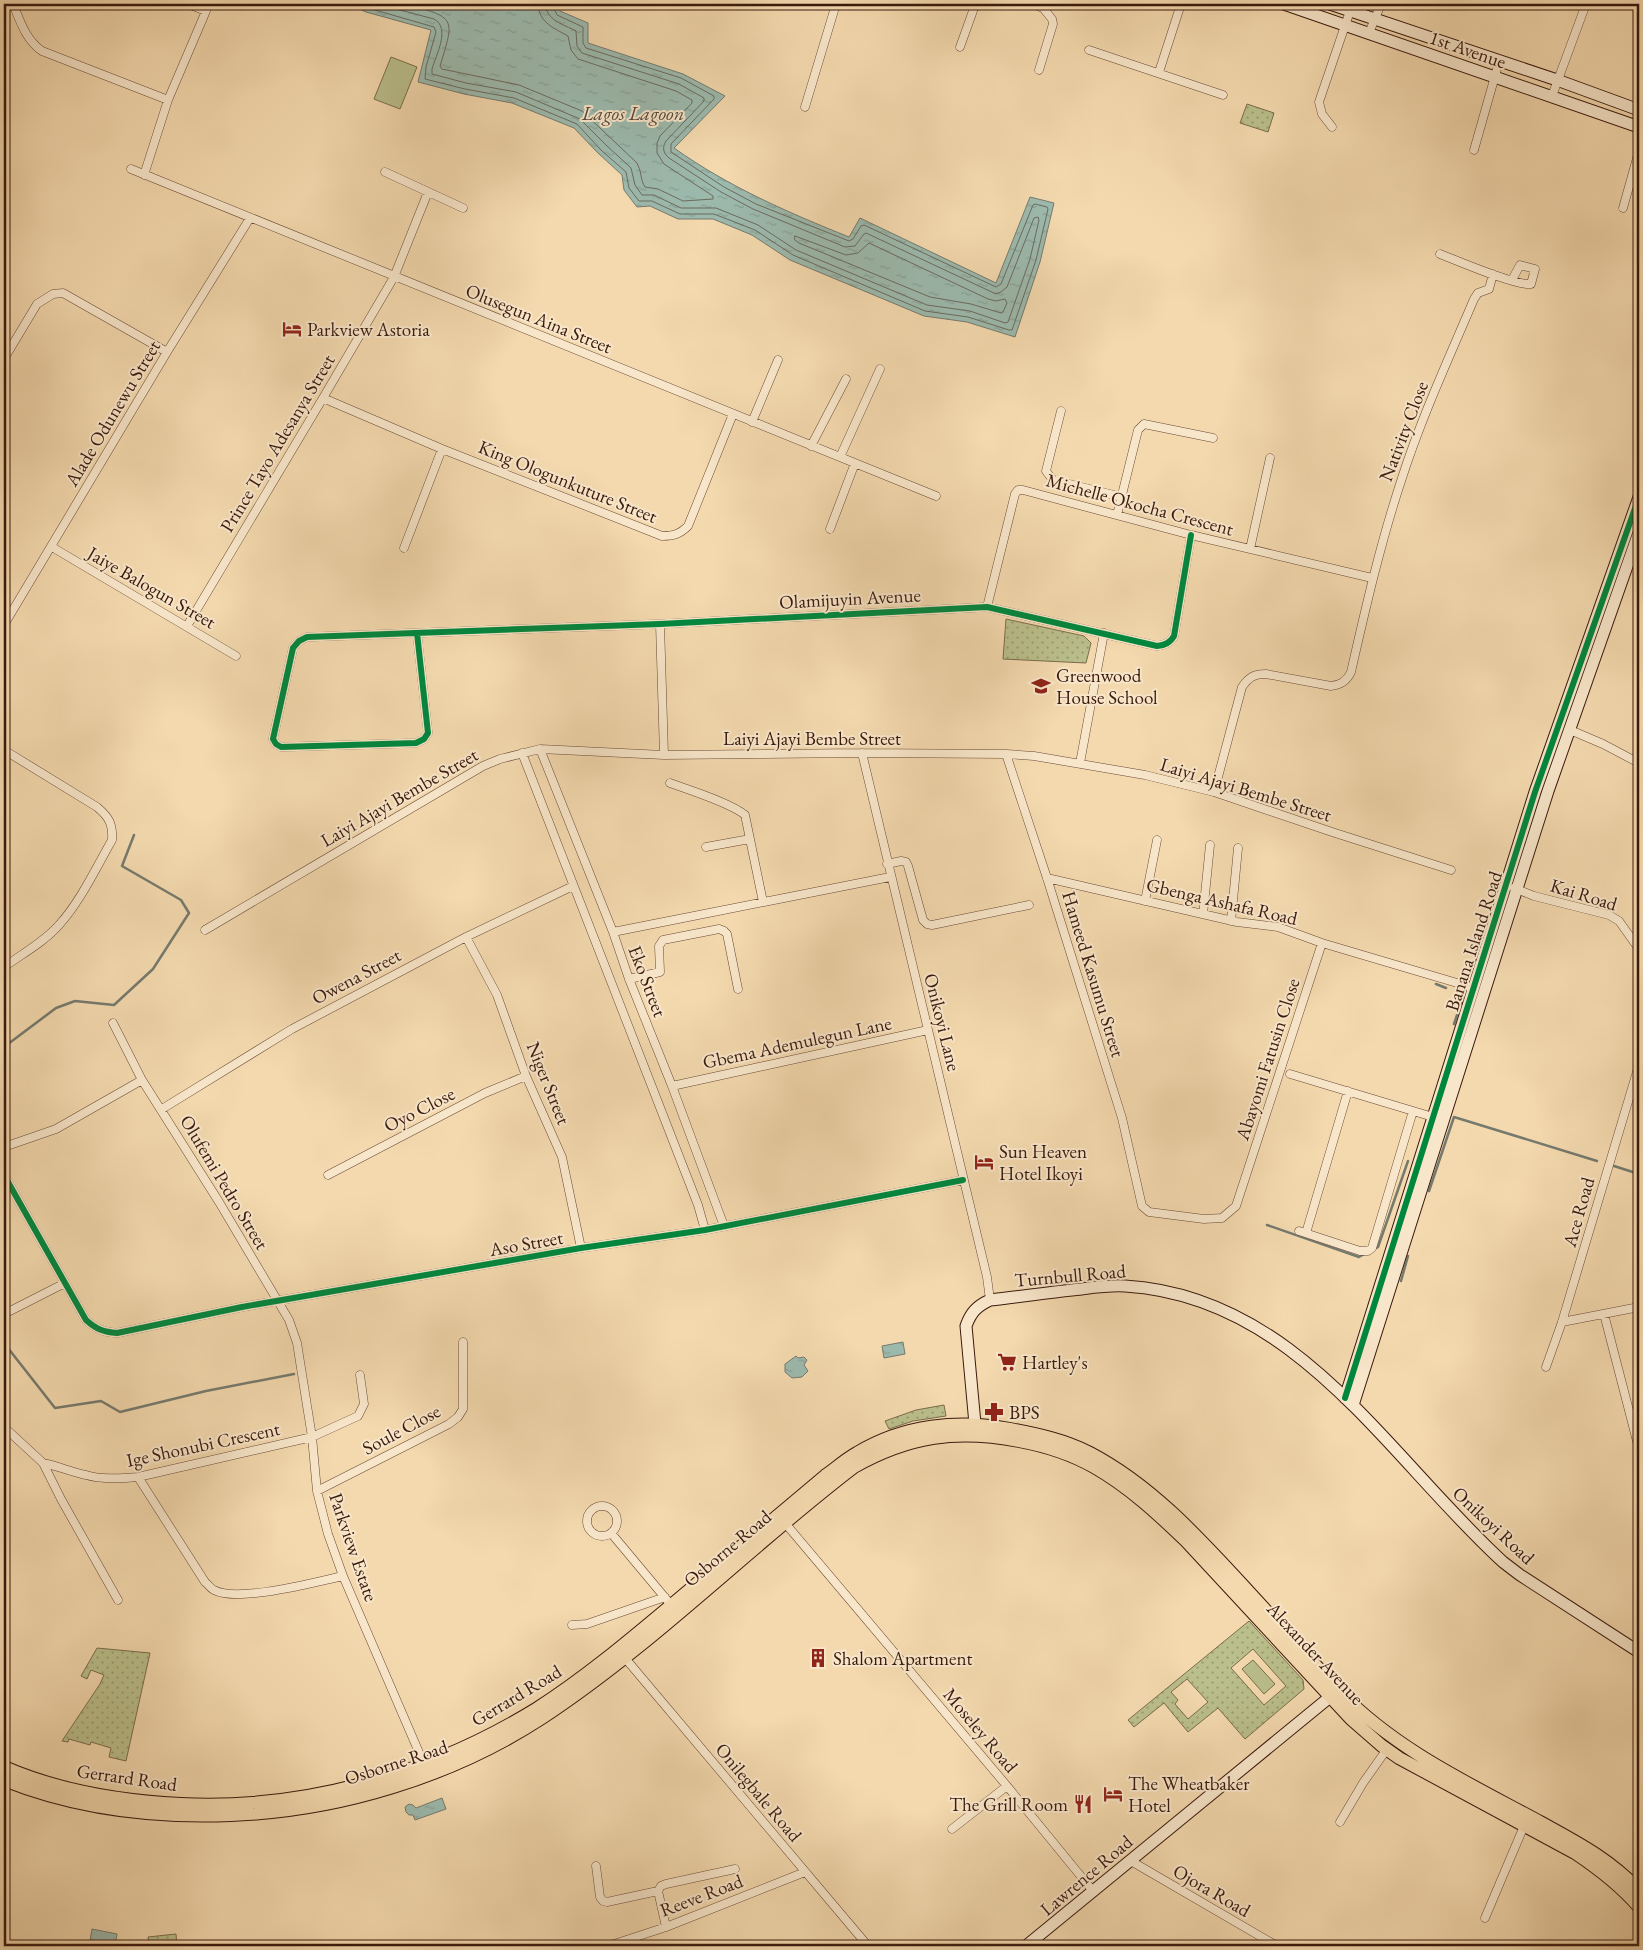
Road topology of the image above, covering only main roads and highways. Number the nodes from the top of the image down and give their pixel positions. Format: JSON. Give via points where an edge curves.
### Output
{"nodes":[{"id":1,"x":973,"y":1429,"type":"junction"},
{"id":2,"x":4,"y":1768,"type":"edge"},
{"id":3,"x":4,"y":1780,"type":"edge"},
{"id":4,"x":1639,"y":1890,"type":"edge"},
{"id":5,"x":1639,"y":1907,"type":"edge"}],
"edges":[{"from":1,"to":2,"type":"main road","name":"Gerrard Road","via":[[942,1425],[912,1430],[857,1453],[668,1601],[615,1652],[535,1709],[481,1739],[397,1774],[331,1791],[272,1801],[162,1803],[65,1788]]},
{"from":1,"to":3,"type":"main road","name":"Osborne Road","via":[[898,1446],[854,1466],[625,1658],[541,1718],[490,1748],[400,1784],[318,1805],[241,1815],[156,1814],[75,1802]]},
{"from":1,"to":4,"type":"main road","name":"Alexander Avenue","via":[[1030,1432],[1068,1444],[1138,1483],[1214,1554],[1340,1692],[1382,1731],[1433,1763],[1595,1852]]},
{"from":1,"to":5,"type":"main road","name":"Alexander Avenue","via":[[1062,1452],[1096,1468],[1132,1492],[1186,1541],[1351,1719],[1387,1750],[1575,1854],[1602,1871]]}]}
